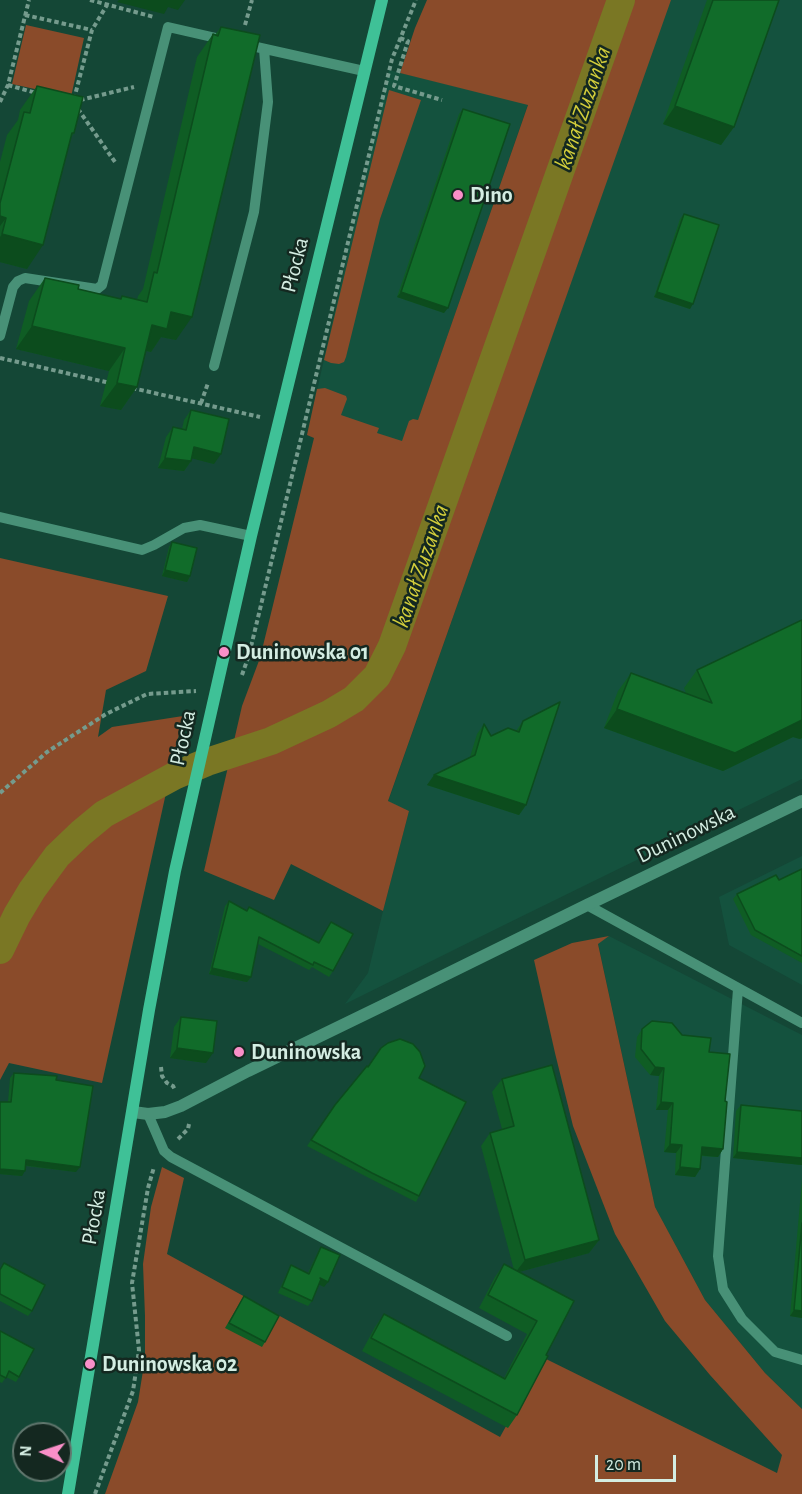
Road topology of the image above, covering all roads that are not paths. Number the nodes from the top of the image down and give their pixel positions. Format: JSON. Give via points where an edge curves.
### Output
{"nodes":[{"id":1,"x":382,"y":0,"type":"edge"},
{"id":2,"x":264,"y":49,"type":"junction"},
{"id":3,"x":364,"y":71,"type":"junction"},
{"id":4,"x":0,"y":282,"type":"edge"},
{"id":5,"x":13,"y":287,"type":"junction"},
{"id":6,"x":0,"y":336,"type":"edge"},
{"id":7,"x":214,"y":366,"type":"dead end"},
{"id":8,"x":0,"y":516,"type":"edge"},
{"id":9,"x":251,"y":536,"type":"junction"},
{"id":10,"x":802,"y":801,"type":"edge"},
{"id":11,"x":587,"y":905,"type":"junction"},
{"id":12,"x":738,"y":989,"type":"junction"},
{"id":13,"x":802,"y":1023,"type":"edge"},
{"id":14,"x":133,"y":1112,"type":"junction"},
{"id":15,"x":148,"y":1114,"type":"junction"},
{"id":16,"x":507,"y":1336,"type":"dead end"},
{"id":17,"x":802,"y":1360,"type":"edge"},
{"id":18,"x":68,"y":1494,"type":"edge"}],
"edges":[{"from":1,"to":3,"type":"street","name":"Płocka"},
{"from":2,"to":3,"type":"lane"},
{"from":2,"to":5,"type":"lane","via":[[168,27],[102,285],[97,289],[25,278]]},
{"from":2,"to":7,"type":"lane","via":[[268,102],[254,212]]},
{"from":3,"to":9,"type":"street","name":"Płocka"},
{"from":4,"to":5,"type":"lane"},
{"from":5,"to":6,"type":"lane"},
{"from":8,"to":9,"type":"lane","via":[[142,549],[184,528],[200,525]]},
{"from":9,"to":14,"type":"street","name":"Płocka","via":[[175,871]]},
{"from":10,"to":11,"type":"street","name":"Duninowska"},
{"from":11,"to":12,"type":"lane"},
{"from":11,"to":15,"type":"street","name":"Duninowska","via":[[181,1106]]},
{"from":12,"to":13,"type":"lane"},
{"from":12,"to":17,"type":"lane","via":[[718,1256],[723,1289],[742,1319],[775,1352]]},
{"from":14,"to":15,"type":"street","name":"Duninowska"},
{"from":14,"to":18,"type":"street","name":"Płocka"},
{"from":15,"to":16,"type":"lane","via":[[164,1151],[171,1157]]}]}
